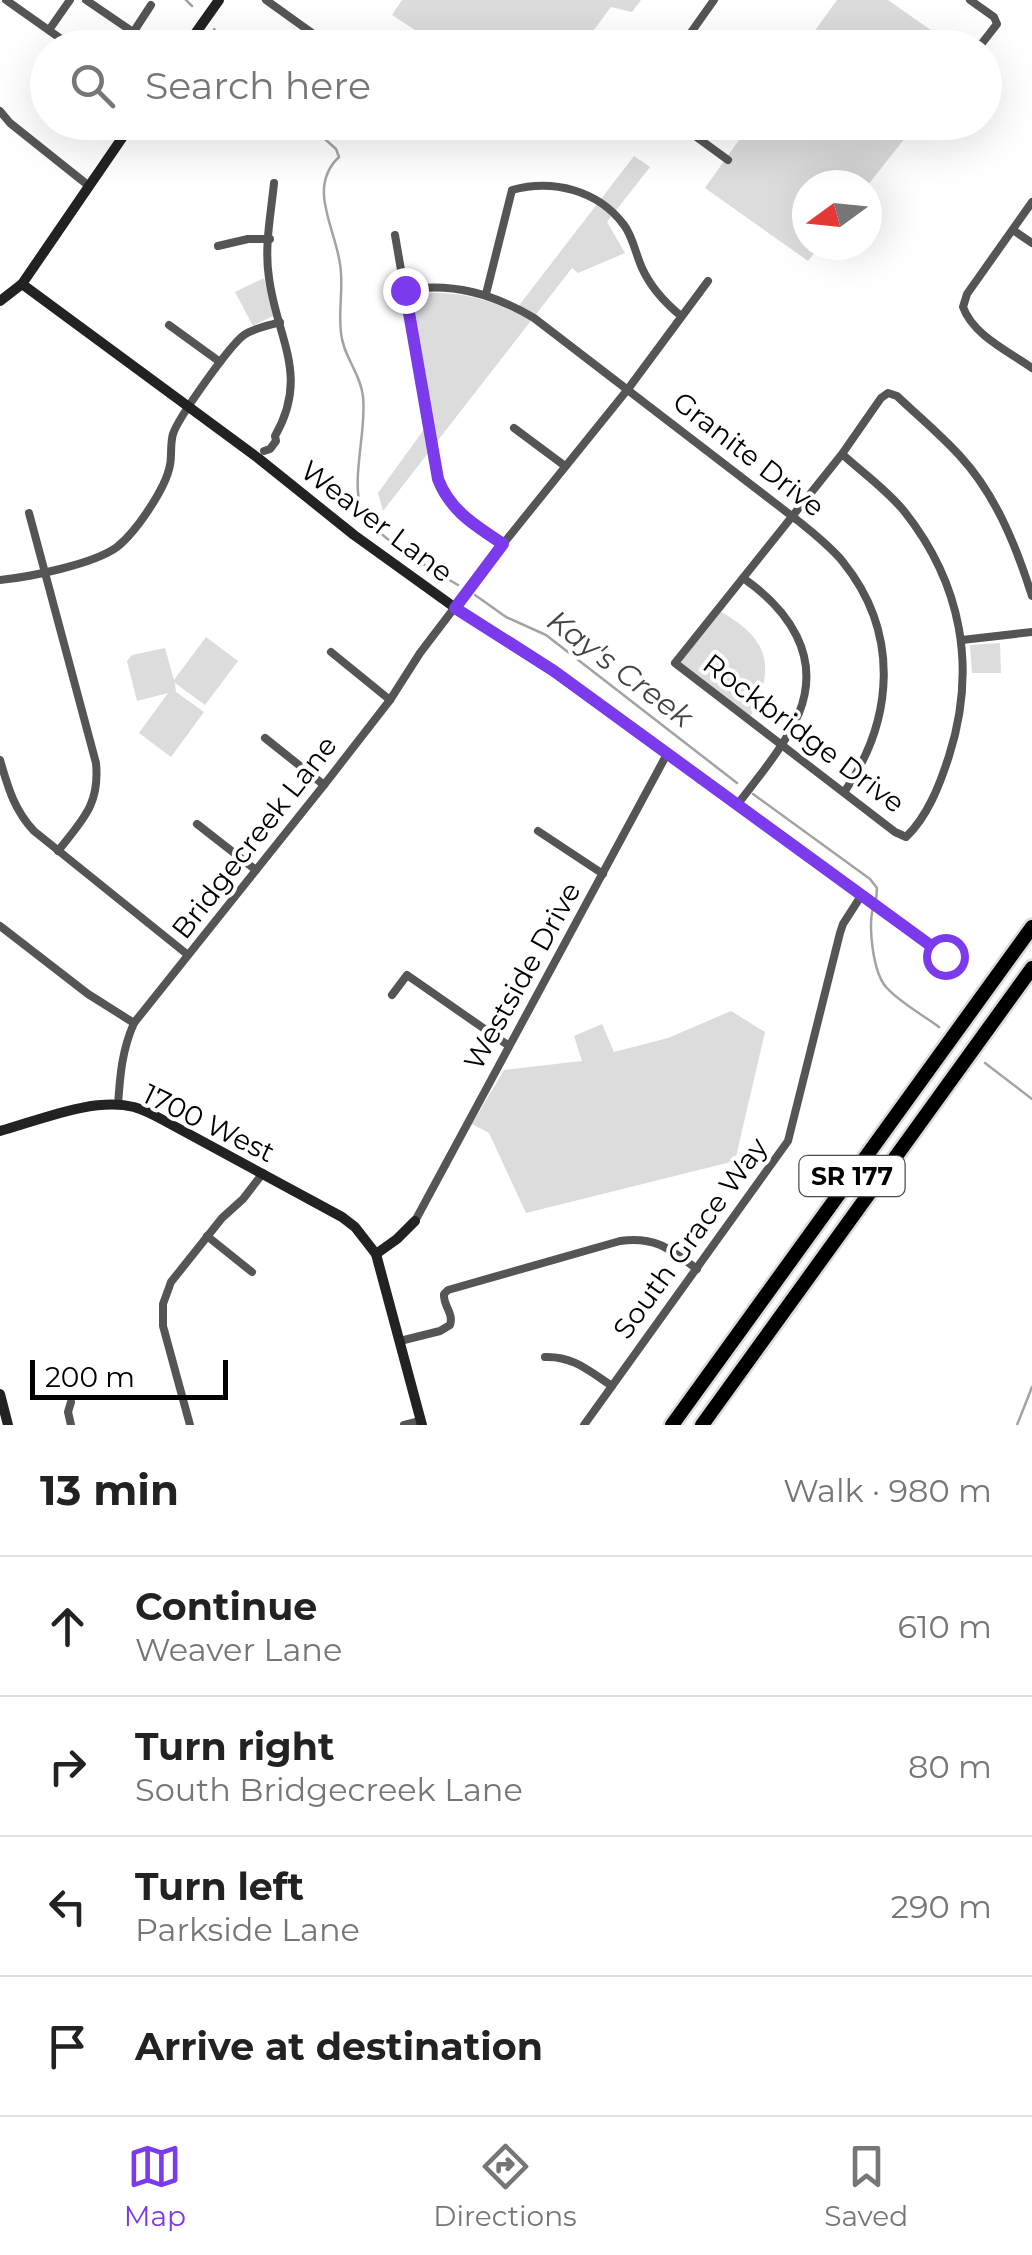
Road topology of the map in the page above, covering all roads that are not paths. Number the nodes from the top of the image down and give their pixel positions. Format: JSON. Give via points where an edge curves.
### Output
{"nodes":[{"id":1,"x":6,"y":0,"type":"edge"},
{"id":2,"x":70,"y":0,"type":"edge"},
{"id":3,"x":86,"y":0,"type":"edge"},
{"id":4,"x":219,"y":0,"type":"edge"},
{"id":5,"x":266,"y":0,"type":"edge"},
{"id":6,"x":714,"y":0,"type":"edge"},
{"id":7,"x":972,"y":0,"type":"edge"},
{"id":8,"x":151,"y":5,"type":"dead end"},
{"id":9,"x":49,"y":30,"type":"joint"},
{"id":10,"x":130,"y":30,"type":"edge"},
{"id":11,"x":134,"y":30,"type":"edge"},
{"id":12,"x":198,"y":30,"type":"edge"},
{"id":13,"x":308,"y":30,"type":"edge"},
{"id":14,"x":693,"y":30,"type":"edge"},
{"id":15,"x":992,"y":30,"type":"edge"},
{"id":16,"x":0,"y":111,"type":"edge"},
{"id":17,"x":30,"y":139,"type":"edge"},
{"id":18,"x":31,"y":140,"type":"edge"},
{"id":19,"x":120,"y":140,"type":"edge"},
{"id":20,"x":701,"y":140,"type":"edge"},
{"id":21,"x":728,"y":160,"type":"dead end"},
{"id":22,"x":274,"y":183,"type":"dead end"},
{"id":23,"x":88,"y":186,"type":"junction"},
{"id":24,"x":1032,"y":202,"type":"edge"},
{"id":25,"x":1013,"y":230,"type":"junction"},
{"id":26,"x":395,"y":234,"type":"dead end"},
{"id":27,"x":270,"y":239,"type":"junction"},
{"id":28,"x":1032,"y":243,"type":"edge"},
{"id":29,"x":218,"y":246,"type":"dead end"},
{"id":30,"x":708,"y":281,"type":"dead end"},
{"id":31,"x":22,"y":284,"type":"junction"},
{"id":32,"x":405,"y":290,"type":"junction"},
{"id":33,"x":486,"y":294,"type":"junction"},
{"id":34,"x":0,"y":301,"type":"edge"},
{"id":35,"x":681,"y":316,"type":"junction"},
{"id":36,"x":280,"y":322,"type":"junction"},
{"id":37,"x":170,"y":325,"type":"dead end"},
{"id":38,"x":220,"y":362,"type":"junction"},
{"id":39,"x":1032,"y":368,"type":"edge"},
{"id":40,"x":628,"y":388,"type":"junction"},
{"id":41,"x":189,"y":407,"type":"junction"},
{"id":42,"x":514,"y":428,"type":"dead end"},
{"id":43,"x":261,"y":454,"type":"junction"},
{"id":44,"x":842,"y":454,"type":"junction"},
{"id":45,"x":565,"y":466,"type":"junction"},
{"id":46,"x":29,"y":513,"type":"dead end"},
{"id":47,"x":792,"y":516,"type":"junction"},
{"id":48,"x":503,"y":544,"type":"junction"},
{"id":49,"x":45,"y":572,"type":"junction"},
{"id":50,"x":743,"y":578,"type":"junction"},
{"id":51,"x":0,"y":580,"type":"edge"},
{"id":52,"x":1032,"y":596,"type":"edge"},
{"id":53,"x":455,"y":608,"type":"junction"},
{"id":54,"x":1032,"y":632,"type":"edge"},
{"id":55,"x":962,"y":640,"type":"junction"},
{"id":56,"x":331,"y":652,"type":"dead end"},
{"id":57,"x":390,"y":700,"type":"junction"},
{"id":58,"x":264,"y":738,"type":"dead end"},
{"id":59,"x":780,"y":746,"type":"junction"},
{"id":60,"x":667,"y":754,"type":"junction"},
{"id":61,"x":0,"y":760,"type":"edge"},
{"id":62,"x":324,"y":786,"type":"junction"},
{"id":63,"x":844,"y":792,"type":"junction"},
{"id":64,"x":737,"y":805,"type":"junction"},
{"id":65,"x":198,"y":824,"type":"dead end"},
{"id":66,"x":538,"y":831,"type":"dead end"},
{"id":67,"x":58,"y":851,"type":"junction"},
{"id":68,"x":256,"y":870,"type":"junction"},
{"id":69,"x":603,"y":874,"type":"junction"},
{"id":70,"x":864,"y":898,"type":"junction"},
{"id":71,"x":0,"y":926,"type":"edge"},
{"id":72,"x":1032,"y":926,"type":"edge"},
{"id":73,"x":188,"y":956,"type":"junction"},
{"id":74,"x":948,"y":966,"type":"dead end"},
{"id":75,"x":1032,"y":968,"type":"edge"},
{"id":76,"x":392,"y":995,"type":"dead end"},
{"id":77,"x":134,"y":1023,"type":"junction"},
{"id":78,"x":509,"y":1046,"type":"junction"},
{"id":79,"x":118,"y":1105,"type":"junction"},
{"id":80,"x":0,"y":1131,"type":"edge"},
{"id":81,"x":263,"y":1174,"type":"junction"},
{"id":82,"x":416,"y":1220,"type":"joint"},
{"id":83,"x":207,"y":1236,"type":"junction"},
{"id":84,"x":376,"y":1254,"type":"junction"},
{"id":85,"x":696,"y":1268,"type":"junction"},
{"id":86,"x":252,"y":1272,"type":"dead end"},
{"id":87,"x":400,"y":1341,"type":"junction"},
{"id":88,"x":544,"y":1357,"type":"dead end"},
{"id":89,"x":612,"y":1386,"type":"junction"},
{"id":90,"x":0,"y":1394,"type":"edge"},
{"id":91,"x":72,"y":1402,"type":"dead end"},
{"id":92,"x":421,"y":1423,"type":"edge"},
{"id":93,"x":8,"y":1425,"type":"edge"},
{"id":94,"x":71,"y":1425,"type":"edge"},
{"id":95,"x":190,"y":1425,"type":"edge"},
{"id":96,"x":404,"y":1425,"type":"edge"},
{"id":97,"x":584,"y":1425,"type":"edge"},
{"id":98,"x":672,"y":1425,"type":"edge"},
{"id":99,"x":702,"y":1425,"type":"edge"}],
"edges":[{"from":1,"to":9,"type":"street"},
{"from":2,"to":9,"type":"street"},
{"from":3,"to":10,"type":"street"},
{"from":4,"to":12,"type":"street"},
{"from":5,"to":13,"type":"street"},
{"from":6,"to":14,"type":"street"},
{"from":7,"to":15,"type":"street","via":[[994,16]]},
{"from":8,"to":11,"type":"street"},
{"from":16,"to":17,"type":"street"},
{"from":18,"to":23,"type":"street"},
{"from":19,"to":23,"type":"street"},
{"from":20,"to":21,"type":"street"},
{"from":22,"to":27,"type":"street"},
{"from":23,"to":31,"type":"street"},
{"from":24,"to":25,"type":"street"},
{"from":25,"to":28,"type":"street"},
{"from":25,"to":39,"type":"street","via":[[963,307],[977,329]]},
{"from":26,"to":32,"type":"street"},
{"from":27,"to":29,"type":"street"},
{"from":27,"to":36,"type":"street","via":[[269,278]]},
{"from":30,"to":35,"type":"street","name":"Bridgecreek Lane"},
{"from":31,"to":34,"type":"street"},
{"from":31,"to":41,"type":"street","name":"Weaver Lane"},
{"from":32,"to":33,"type":"street","name":"Granite Drive","via":[[429,286]]},
{"from":32,"to":48,"type":"street","via":[[443,493],[462,516]]},
{"from":33,"to":35,"type":"street","via":[[512,190],[570,189],[602,202],[630,225],[652,287]]},
{"from":33,"to":40,"type":"street","name":"Granite Drive","via":[[534,318]]},
{"from":35,"to":40,"type":"street","name":"Bridgecreek Lane"},
{"from":36,"to":38,"type":"street","via":[[244,335]]},
{"from":36,"to":43,"type":"street","via":[[291,365],[289,405]]},
{"from":37,"to":38,"type":"street"},
{"from":38,"to":41,"type":"street"},
{"from":40,"to":45,"type":"street","name":"Bridgecreek Lane"},
{"from":40,"to":47,"type":"street","name":"Granite Drive"},
{"from":41,"to":43,"type":"street","name":"Weaver Lane"},
{"from":41,"to":49,"type":"street","via":[[172,436],[159,494],[128,535],[108,552]]},
{"from":42,"to":45,"type":"street"},
{"from":43,"to":53,"type":"street","name":"Weaver Lane","via":[[350,532]]},
{"from":44,"to":47,"type":"street"},
{"from":44,"to":52,"type":"street","via":[[881,398],[897,396],[962,458],[992,501]]},
{"from":44,"to":55,"type":"street","via":[[924,540]]},
{"from":45,"to":48,"type":"street","name":"Bridgecreek Lane"},
{"from":46,"to":49,"type":"street"},
{"from":47,"to":50,"type":"street"},
{"from":47,"to":63,"type":"street","name":"Granite Drive","via":[[831,549],[858,584],[882,645],[880,714]]},
{"from":48,"to":53,"type":"street","name":"Bridgecreek Lane"},
{"from":49,"to":51,"type":"street"},
{"from":49,"to":67,"type":"street","via":[[98,782],[88,813]]},
{"from":50,"to":59,"type":"street","via":[[784,613],[803,652],[800,710]]},
{"from":50,"to":59,"type":"street","name":"Rockbridge Drive","via":[[675,664]]},
{"from":53,"to":57,"type":"street","name":"Bridgecreek Lane"},
{"from":53,"to":60,"type":"street","name":"Weaver Lane"},
{"from":54,"to":55,"type":"street"},
{"from":55,"to":63,"type":"street","name":"Rockbridge Drive","via":[[954,740],[916,828],[906,837],[895,832]]},
{"from":56,"to":57,"type":"street"},
{"from":57,"to":62,"type":"street","name":"Bridgecreek Lane"},
{"from":58,"to":62,"type":"street"},
{"from":59,"to":63,"type":"street","name":"Rockbridge Drive"},
{"from":59,"to":64,"type":"street"},
{"from":60,"to":64,"type":"street","name":"Weaver Lane"},
{"from":60,"to":69,"type":"street","name":"Westside Drive"},
{"from":61,"to":67,"type":"street","via":[[21,818]]},
{"from":62,"to":68,"type":"street","name":"Bridgecreek Lane"},
{"from":64,"to":70,"type":"street","name":"Weaver Lane"},
{"from":65,"to":68,"type":"street"},
{"from":66,"to":69,"type":"street"},
{"from":67,"to":73,"type":"street"},
{"from":68,"to":73,"type":"street","name":"Bridgecreek Lane"},
{"from":69,"to":78,"type":"street","name":"Westside Drive"},
{"from":70,"to":74,"type":"street","name":"Weaver Lane","via":[[934,946]]},
{"from":70,"to":85,"type":"street","name":"South Grace Way","via":[[840,933],[791,1135]]},
{"from":71,"to":77,"type":"street"},
{"from":72,"to":98,"type":"highway","number":"SR 177"},
{"from":73,"to":77,"type":"street","name":"Bridgecreek Lane"},
{"from":75,"to":99,"type":"highway","number":"SR 177"},
{"from":76,"to":78,"type":"street","via":[[406,975]]},
{"from":77,"to":79,"type":"street","name":"Bridgecreek Lane"},
{"from":78,"to":82,"type":"street","name":"Westside Drive"},
{"from":79,"to":80,"type":"street","name":"1700 West"},
{"from":79,"to":81,"type":"street","name":"1700 West","via":[[154,1116]]},
{"from":81,"to":83,"type":"street"},
{"from":81,"to":84,"type":"street","name":"1700 West","via":[[342,1217]]},
{"from":82,"to":84,"type":"street"},
{"from":83,"to":86,"type":"street"},
{"from":83,"to":95,"type":"street","via":[[171,1282],[162,1312]]},
{"from":84,"to":87,"type":"street"},
{"from":85,"to":87,"type":"street","via":[[656,1242],[620,1241],[448,1290],[450,1325]]},
{"from":85,"to":89,"type":"street","name":"South Grace Way"},
{"from":87,"to":92,"type":"street"},
{"from":88,"to":89,"type":"street","via":[[576,1362]]},
{"from":89,"to":97,"type":"street","name":"South Grace Way"},
{"from":90,"to":93,"type":"street"},
{"from":91,"to":94,"type":"street"},
{"from":92,"to":96,"type":"street"}]}
